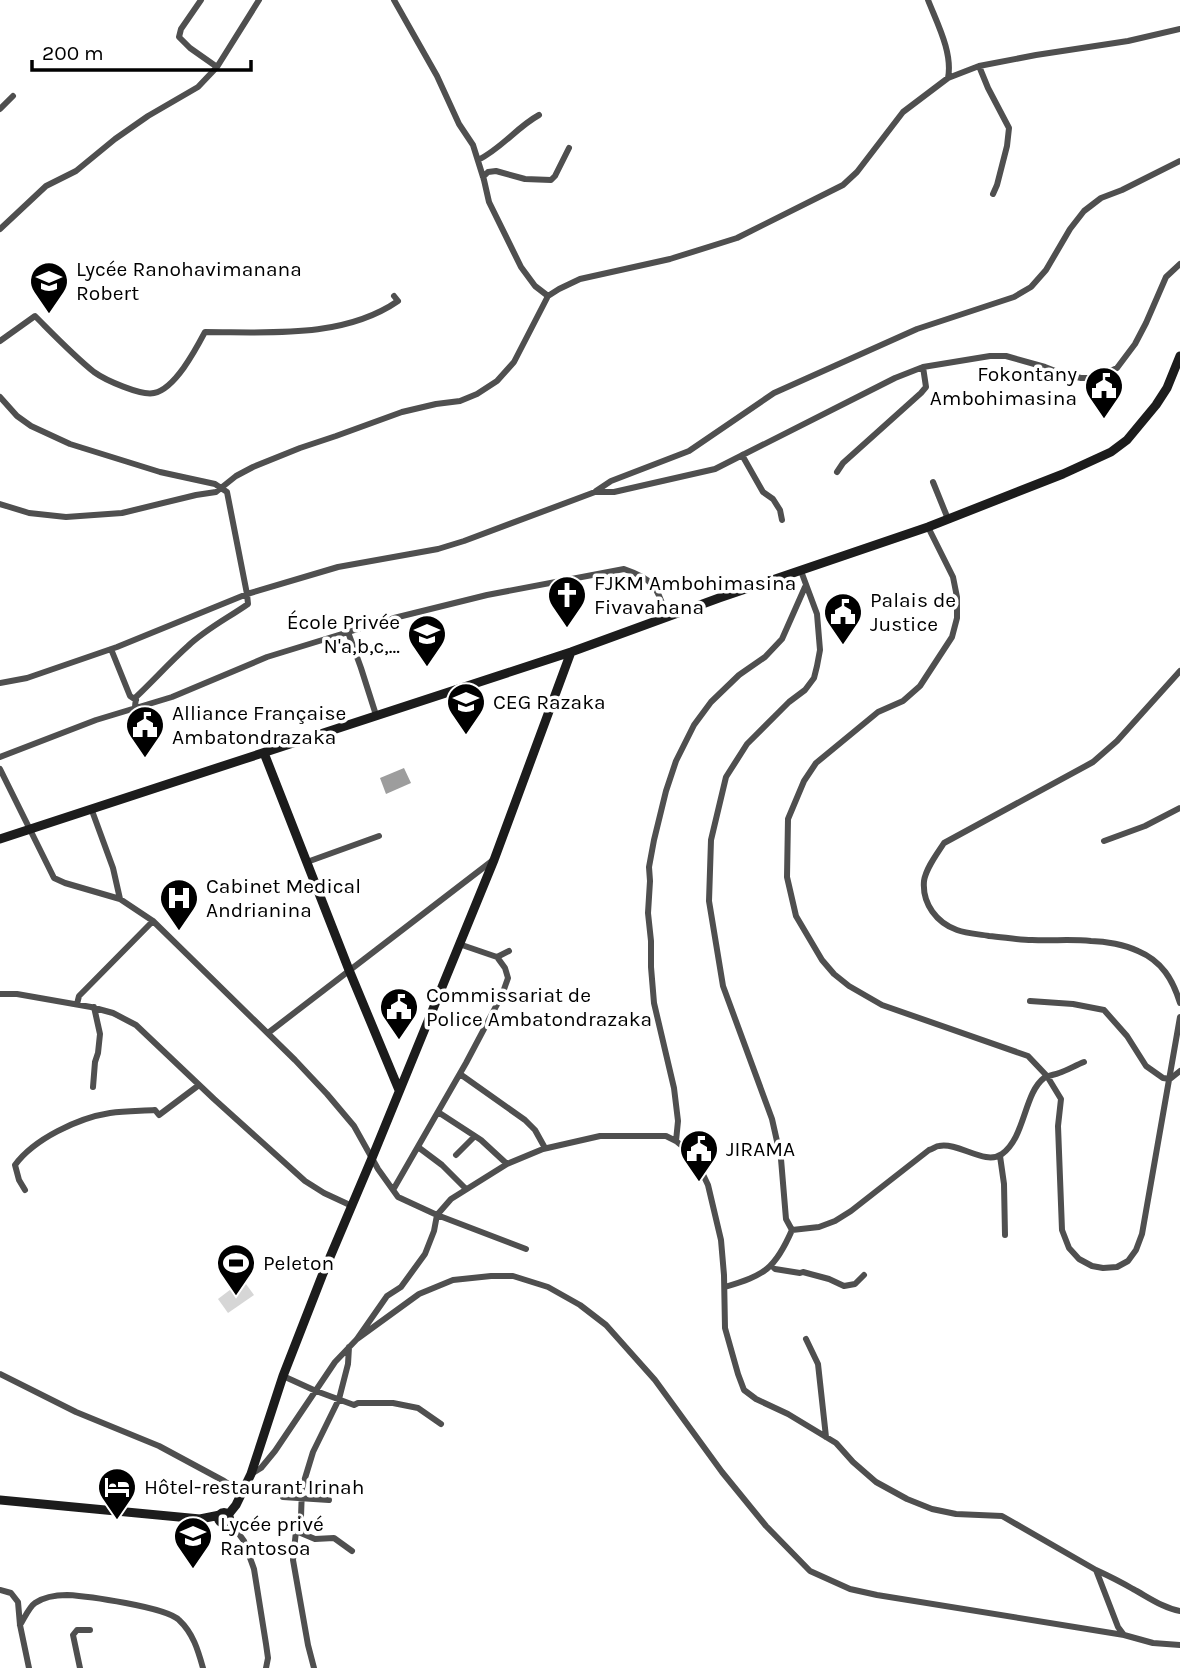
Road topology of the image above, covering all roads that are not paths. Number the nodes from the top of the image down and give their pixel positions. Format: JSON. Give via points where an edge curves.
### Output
{"nodes":[{"id":1,"x":201,"y":0,"type":"edge"},
{"id":2,"x":259,"y":0,"type":"edge"},
{"id":3,"x":394,"y":0,"type":"edge"},
{"id":4,"x":928,"y":0,"type":"edge"},
{"id":5,"x":1180,"y":29,"type":"edge"},
{"id":6,"x":979,"y":66,"type":"junction"},
{"id":7,"x":217,"y":67,"type":"junction"},
{"id":8,"x":948,"y":78,"type":"junction"},
{"id":9,"x":13,"y":96,"type":"dead end"},
{"id":10,"x":0,"y":109,"type":"edge"},
{"id":11,"x":539,"y":115,"type":"dead end"},
{"id":12,"x":569,"y":148,"type":"dead end"},
{"id":13,"x":478,"y":160,"type":"junction"},
{"id":14,"x":1180,"y":161,"type":"edge"},
{"id":15,"x":483,"y":177,"type":"junction"},
{"id":16,"x":993,"y":194,"type":"dead end"},
{"id":17,"x":0,"y":229,"type":"edge"},
{"id":18,"x":1180,"y":264,"type":"edge"},
{"id":19,"x":394,"y":296,"type":"dead end"},
{"id":20,"x":548,"y":296,"type":"junction"},
{"id":21,"x":0,"y":341,"type":"edge"},
{"id":22,"x":1180,"y":356,"type":"edge"},
{"id":23,"x":923,"y":367,"type":"junction"},
{"id":24,"x":0,"y":397,"type":"edge"},
{"id":25,"x":742,"y":455,"type":"junction"},
{"id":26,"x":837,"y":472,"type":"dead end"},
{"id":27,"x":933,"y":482,"type":"dead end"},
{"id":28,"x":222,"y":487,"type":"junction"},
{"id":29,"x":595,"y":492,"type":"junction"},
{"id":30,"x":0,"y":505,"type":"edge"},
{"id":31,"x":948,"y":519,"type":"junction"},
{"id":32,"x":782,"y":520,"type":"dead end"},
{"id":33,"x":928,"y":527,"type":"junction"},
{"id":34,"x":801,"y":571,"type":"junction"},
{"id":35,"x":806,"y":586,"type":"junction"},
{"id":36,"x":247,"y":594,"type":"junction"},
{"id":37,"x":667,"y":617,"type":"junction"},
{"id":38,"x":348,"y":632,"type":"junction"},
{"id":39,"x":111,"y":649,"type":"junction"},
{"id":40,"x":571,"y":652,"type":"junction"},
{"id":41,"x":1180,"y":671,"type":"edge"},
{"id":42,"x":0,"y":683,"type":"edge"},
{"id":43,"x":136,"y":703,"type":"junction"},
{"id":44,"x":376,"y":716,"type":"junction"},
{"id":45,"x":264,"y":753,"type":"junction"},
{"id":46,"x":0,"y":757,"type":"edge"},
{"id":47,"x":0,"y":769,"type":"edge"},
{"id":48,"x":91,"y":808,"type":"junction"},
{"id":49,"x":1180,"y":808,"type":"edge"},
{"id":50,"x":30,"y":828,"type":"junction"},
{"id":51,"x":379,"y":836,"type":"dead end"},
{"id":52,"x":0,"y":839,"type":"edge"},
{"id":53,"x":1104,"y":841,"type":"dead end"},
{"id":54,"x":494,"y":860,"type":"junction"},
{"id":55,"x":307,"y":862,"type":"junction"},
{"id":56,"x":120,"y":899,"type":"junction"},
{"id":57,"x":153,"y":921,"type":"junction"},
{"id":58,"x":459,"y":944,"type":"junction"},
{"id":59,"x":509,"y":951,"type":"dead end"},
{"id":60,"x":497,"y":957,"type":"junction"},
{"id":61,"x":349,"y":970,"type":"junction"},
{"id":62,"x":0,"y":993,"type":"edge"},
{"id":63,"x":1030,"y":1002,"type":"dead end"},
{"id":64,"x":1180,"y":1003,"type":"edge"},
{"id":65,"x":77,"y":1004,"type":"junction"},
{"id":66,"x":94,"y":1007,"type":"junction"},
{"id":67,"x":1180,"y":1017,"type":"edge"},
{"id":68,"x":268,"y":1033,"type":"junction"},
{"id":69,"x":1084,"y":1062,"type":"dead end"},
{"id":70,"x":1180,"y":1071,"type":"edge"},
{"id":71,"x":460,"y":1074,"type":"junction"},
{"id":72,"x":1047,"y":1076,"type":"junction"},
{"id":73,"x":1170,"y":1079,"type":"junction"},
{"id":74,"x":200,"y":1085,"type":"junction"},
{"id":75,"x":93,"y":1087,"type":"dead end"},
{"id":76,"x":399,"y":1090,"type":"junction"},
{"id":77,"x":438,"y":1112,"type":"junction"},
{"id":78,"x":474,"y":1137,"type":"junction"},
{"id":79,"x":676,"y":1141,"type":"junction"},
{"id":80,"x":418,"y":1147,"type":"junction"},
{"id":81,"x":545,"y":1148,"type":"junction"},
{"id":82,"x":456,"y":1155,"type":"dead end"},
{"id":83,"x":1000,"y":1156,"type":"junction"},
{"id":84,"x":372,"y":1158,"type":"junction"},
{"id":85,"x":507,"y":1164,"type":"junction"},
{"id":86,"x":466,"y":1189,"type":"junction"},
{"id":87,"x":25,"y":1190,"type":"dead end"},
{"id":88,"x":393,"y":1190,"type":"junction"},
{"id":89,"x":352,"y":1206,"type":"junction"},
{"id":90,"x":437,"y":1215,"type":"junction"},
{"id":91,"x":792,"y":1230,"type":"junction"},
{"id":92,"x":1005,"y":1235,"type":"dead end"},
{"id":93,"x":526,"y":1249,"type":"dead end"},
{"id":94,"x":772,"y":1266,"type":"junction"},
{"id":95,"x":864,"y":1275,"type":"dead end"},
{"id":96,"x":725,"y":1287,"type":"junction"},
{"id":97,"x":357,"y":1339,"type":"junction"},
{"id":98,"x":806,"y":1339,"type":"dead end"},
{"id":99,"x":349,"y":1347,"type":"junction"},
{"id":100,"x":0,"y":1374,"type":"edge"},
{"id":101,"x":283,"y":1376,"type":"junction"},
{"id":102,"x":316,"y":1391,"type":"junction"},
{"id":103,"x":339,"y":1399,"type":"junction"},
{"id":104,"x":441,"y":1424,"type":"dead end"},
{"id":105,"x":826,"y":1437,"type":"junction"},
{"id":106,"x":251,"y":1474,"type":"junction"},
{"id":107,"x":242,"y":1493,"type":"junction"},
{"id":108,"x":283,"y":1497,"type":"dead end"},
{"id":109,"x":302,"y":1499,"type":"junction"},
{"id":110,"x":0,"y":1500,"type":"edge"},
{"id":111,"x":329,"y":1500,"type":"dead end"},
{"id":112,"x":222,"y":1518,"type":"junction"},
{"id":113,"x":296,"y":1531,"type":"junction"},
{"id":114,"x":352,"y":1551,"type":"dead end"},
{"id":115,"x":1096,"y":1570,"type":"junction"},
{"id":116,"x":0,"y":1590,"type":"edge"},
{"id":117,"x":1180,"y":1611,"type":"edge"},
{"id":118,"x":20,"y":1625,"type":"junction"},
{"id":119,"x":90,"y":1630,"type":"dead end"},
{"id":120,"x":1124,"y":1635,"type":"junction"},
{"id":121,"x":1180,"y":1645,"type":"edge"},
{"id":122,"x":29,"y":1668,"type":"edge"},
{"id":123,"x":80,"y":1668,"type":"edge"},
{"id":124,"x":203,"y":1668,"type":"edge"},
{"id":125,"x":266,"y":1668,"type":"edge"},
{"id":126,"x":314,"y":1668,"type":"edge"}],
"edges":[{"from":1,"to":7,"type":"street","via":[[178,37]]},
{"from":2,"to":7,"type":"street"},
{"from":3,"to":13,"type":"street"},
{"from":4,"to":8,"type":"street","via":[[948,57]]},
{"from":5,"to":6,"type":"street"},
{"from":6,"to":8,"type":"street"},
{"from":6,"to":16,"type":"street","via":[[1009,128]]},
{"from":7,"to":17,"type":"street","via":[[198,87],[148,116],[76,171],[46,186]]},
{"from":8,"to":20,"type":"street","via":[[903,113],[844,184],[737,239],[580,279]]},
{"from":9,"to":10,"type":"street"},
{"from":11,"to":13,"type":"street"},
{"from":12,"to":15,"type":"street","via":[[551,180],[496,171]]},
{"from":13,"to":15,"type":"street"},
{"from":14,"to":29,"type":"street","via":[[1101,198],[1084,211],[1046,270],[1014,297],[917,329],[784,388],[688,451],[611,481]]},
{"from":15,"to":20,"type":"street","via":[[489,202],[521,267]]},
{"from":18,"to":23,"type":"street","via":[[1166,276],[1135,344],[1117,368],[1096,378],[1063,374],[1006,356]]},
{"from":19,"to":21,"type":"street","via":[[398,301],[384,310],[318,330],[205,332],[191,358],[168,386],[155,393],[136,392],[96,374],[35,316]]},
{"from":20,"to":28,"type":"street","via":[[514,362],[477,394],[402,412],[300,448],[253,467]]},
{"from":22,"to":31,"type":"street","via":[[1156,405],[1113,451]]},
{"from":23,"to":25,"type":"street"},
{"from":23,"to":26,"type":"street","via":[[926,387]]},
{"from":24,"to":28,"type":"street","via":[[31,426],[70,444]]},
{"from":25,"to":29,"type":"street","via":[[686,476]]},
{"from":25,"to":32,"type":"street","via":[[763,492],[780,510]]},
{"from":27,"to":31,"type":"street"},
{"from":28,"to":30,"type":"street","via":[[216,492],[98,515],[29,513]]},
{"from":28,"to":36,"type":"street","via":[[229,499]]},
{"from":29,"to":36,"type":"street","via":[[438,549],[338,567]]},
{"from":31,"to":33,"type":"street"},
{"from":33,"to":34,"type":"street"},
{"from":33,"to":72,"type":"street","via":[[953,577],[957,618],[952,637],[920,686],[903,701],[878,712],[816,763],[788,819],[787,877],[796,916],[821,960],[849,986],[882,1005],[1028,1056]]},
{"from":34,"to":35,"type":"street"},
{"from":34,"to":37,"type":"street"},
{"from":35,"to":79,"type":"street","via":[[782,639],[711,702],[694,725],[676,761],[654,840],[649,867],[651,967],[654,1003],[674,1088]]},
{"from":35,"to":91,"type":"street","via":[[817,614],[821,650],[814,678],[747,744],[726,777],[711,840],[709,901],[723,986],[772,1119],[786,1219]]},
{"from":36,"to":39,"type":"street"},
{"from":36,"to":43,"type":"street","via":[[248,604],[188,646],[136,697]]},
{"from":37,"to":38,"type":"street","via":[[656,587],[624,569],[487,595]]},
{"from":37,"to":40,"type":"street"},
{"from":38,"to":43,"type":"street","via":[[267,657],[172,697]]},
{"from":38,"to":44,"type":"street"},
{"from":39,"to":42,"type":"street"},
{"from":39,"to":43,"type":"street"},
{"from":40,"to":44,"type":"street"},
{"from":40,"to":54,"type":"street"},
{"from":41,"to":64,"type":"street","via":[[1093,762],[944,843],[924,880],[932,912],[957,930],[1031,940],[1093,941],[1137,950],[1167,973]]},
{"from":43,"to":46,"type":"street"},
{"from":44,"to":45,"type":"street"},
{"from":45,"to":48,"type":"street"},
{"from":45,"to":55,"type":"street"},
{"from":47,"to":50,"type":"street"},
{"from":48,"to":50,"type":"street"},
{"from":48,"to":56,"type":"street"},
{"from":49,"to":53,"type":"street"},
{"from":50,"to":52,"type":"street"},
{"from":50,"to":56,"type":"street","via":[[54,878]]},
{"from":51,"to":55,"type":"street"},
{"from":54,"to":58,"type":"street"},
{"from":54,"to":61,"type":"street"},
{"from":55,"to":61,"type":"street"},
{"from":56,"to":57,"type":"street"},
{"from":57,"to":65,"type":"street","via":[[79,996]]},
{"from":57,"to":68,"type":"street"},
{"from":58,"to":60,"type":"street"},
{"from":58,"to":76,"type":"street"},
{"from":59,"to":60,"type":"street"},
{"from":60,"to":71,"type":"street","via":[[508,978]]},
{"from":61,"to":68,"type":"street"},
{"from":61,"to":76,"type":"street"},
{"from":62,"to":65,"type":"street"},
{"from":63,"to":73,"type":"street","via":[[1104,1010],[1146,1066]]},
{"from":65,"to":66,"type":"street"},
{"from":66,"to":74,"type":"street","via":[[136,1025]]},
{"from":66,"to":75,"type":"street","via":[[100,1034]]},
{"from":67,"to":73,"type":"street"},
{"from":68,"to":84,"type":"street","via":[[354,1126]]},
{"from":69,"to":72,"type":"street"},
{"from":70,"to":73,"type":"street"},
{"from":71,"to":77,"type":"street"},
{"from":71,"to":81,"type":"street","via":[[525,1120]]},
{"from":72,"to":73,"type":"street","via":[[1060,1099],[1062,1230],[1079,1259],[1103,1268],[1128,1261],[1142,1234]]},
{"from":72,"to":83,"type":"street"},
{"from":74,"to":87,"type":"street","via":[[159,1115],[155,1110],[111,1113],[41,1140],[15,1165]]},
{"from":74,"to":89,"type":"street","via":[[305,1181]]},
{"from":76,"to":84,"type":"street"},
{"from":77,"to":78,"type":"street"},
{"from":77,"to":80,"type":"street"},
{"from":78,"to":82,"type":"street"},
{"from":78,"to":85,"type":"street"},
{"from":79,"to":81,"type":"street","via":[[666,1136],[600,1136]]},
{"from":79,"to":96,"type":"street","via":[[698,1164],[708,1185],[721,1240]]},
{"from":80,"to":86,"type":"street"},
{"from":80,"to":88,"type":"street"},
{"from":81,"to":85,"type":"street"},
{"from":83,"to":91,"type":"street","via":[[939,1146],[835,1221]]},
{"from":83,"to":92,"type":"street"},
{"from":84,"to":88,"type":"street"},
{"from":84,"to":89,"type":"street"},
{"from":85,"to":86,"type":"street"},
{"from":86,"to":90,"type":"street"},
{"from":88,"to":90,"type":"street"},
{"from":89,"to":101,"type":"street"},
{"from":90,"to":93,"type":"street"},
{"from":90,"to":97,"type":"street","via":[[425,1254]]},
{"from":91,"to":94,"type":"street"},
{"from":94,"to":95,"type":"street","via":[[844,1286],[855,1284]]},
{"from":94,"to":96,"type":"street","via":[[750,1280]]},
{"from":96,"to":105,"type":"street","via":[[725,1328],[744,1390]]},
{"from":97,"to":99,"type":"street"},
{"from":97,"to":120,"type":"street","via":[[419,1294],[453,1280],[513,1276],[548,1287],[606,1325],[655,1380],[766,1526],[810,1571],[877,1595]]},
{"from":98,"to":105,"type":"street","via":[[818,1364]]},
{"from":99,"to":102,"type":"street"},
{"from":99,"to":103,"type":"street"},
{"from":100,"to":107,"type":"street","via":[[159,1446]]},
{"from":101,"to":102,"type":"street"},
{"from":101,"to":106,"type":"street"},
{"from":102,"to":103,"type":"street"},
{"from":102,"to":106,"type":"street","via":[[268,1460]]},
{"from":103,"to":104,"type":"street","via":[[355,1405],[393,1403],[418,1408]]},
{"from":103,"to":109,"type":"street","via":[[313,1452]]},
{"from":105,"to":115,"type":"street","via":[[876,1482],[907,1499],[956,1514],[1002,1516]]},
{"from":106,"to":107,"type":"street"},
{"from":107,"to":112,"type":"street"},
{"from":108,"to":109,"type":"street"},
{"from":109,"to":111,"type":"street"},
{"from":109,"to":113,"type":"street"},
{"from":110,"to":112,"type":"street"},
{"from":112,"to":125,"type":"street","via":[[239,1533],[254,1569]]},
{"from":113,"to":114,"type":"street","via":[[315,1539],[334,1538]]},
{"from":113,"to":126,"type":"street","via":[[293,1560]]},
{"from":115,"to":117,"type":"street"},
{"from":115,"to":120,"type":"street"},
{"from":116,"to":118,"type":"street","via":[[11,1593],[18,1602]]},
{"from":118,"to":122,"type":"street"},
{"from":118,"to":124,"type":"street","via":[[34,1603],[52,1596],[144,1607],[177,1617],[197,1646]]},
{"from":119,"to":123,"type":"street","via":[[77,1630],[73,1635]]},
{"from":120,"to":121,"type":"street"}]}
